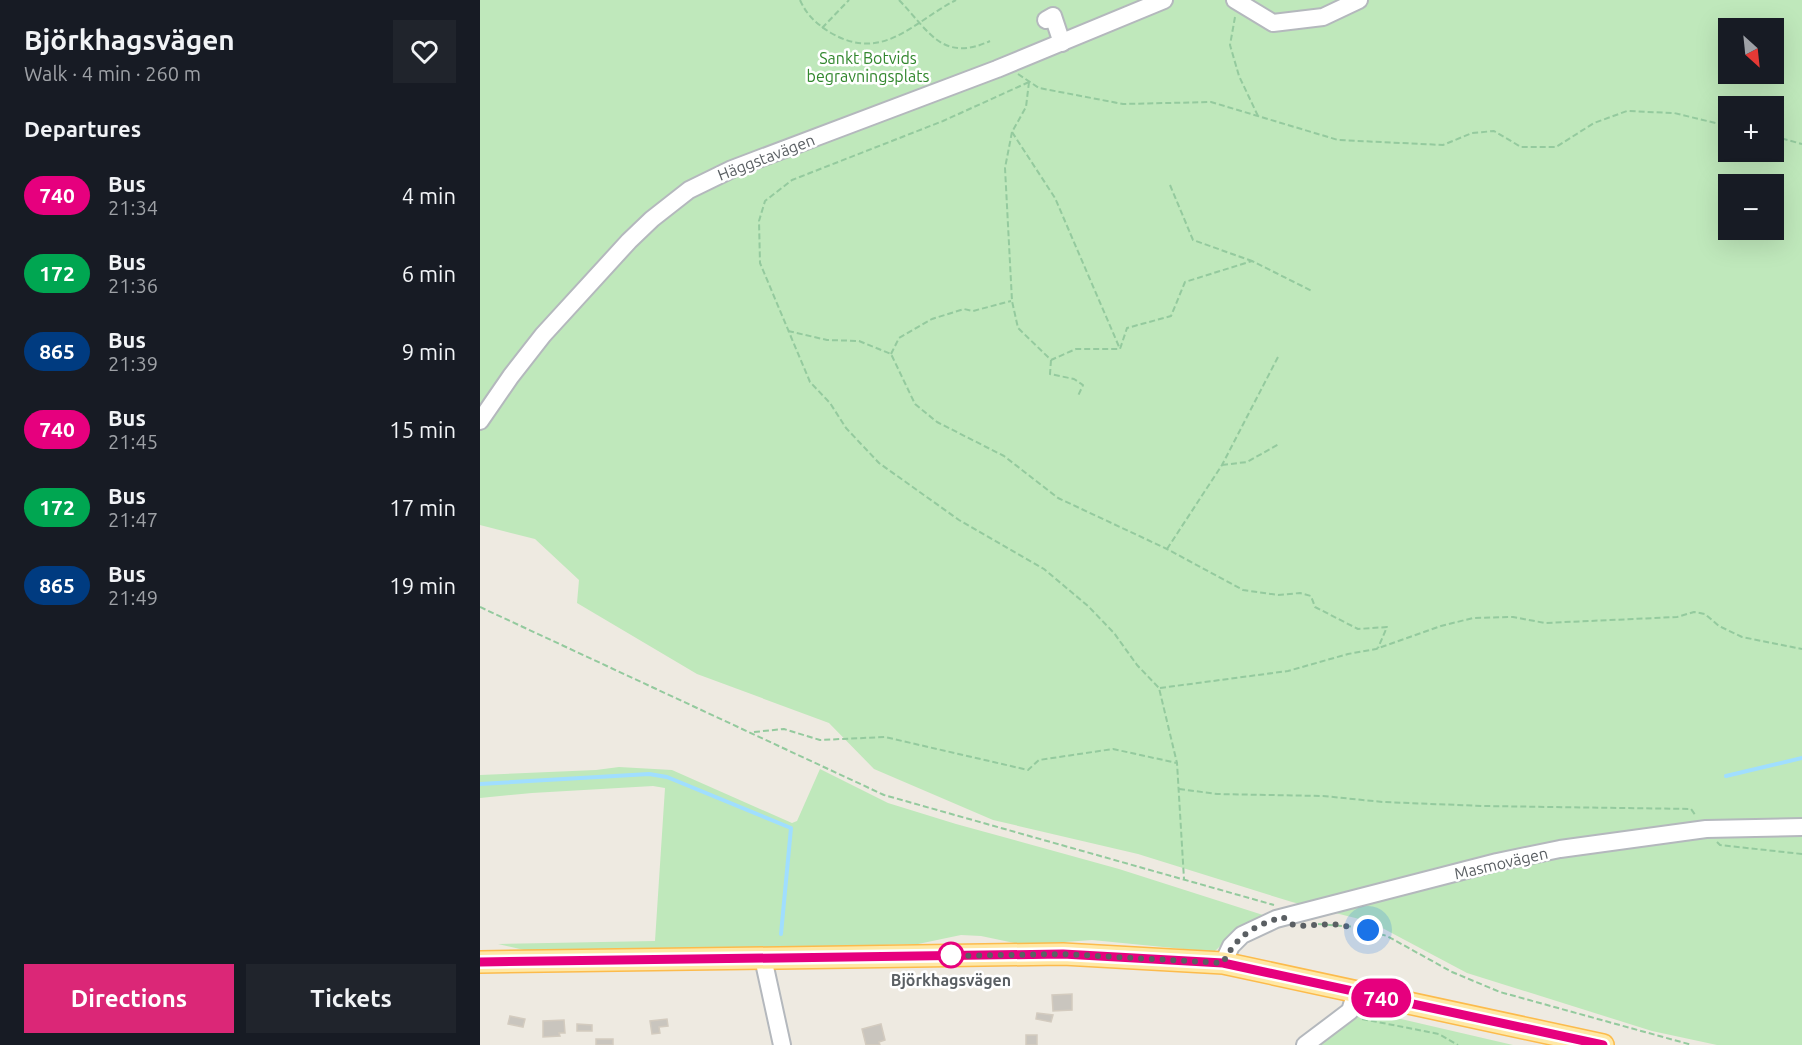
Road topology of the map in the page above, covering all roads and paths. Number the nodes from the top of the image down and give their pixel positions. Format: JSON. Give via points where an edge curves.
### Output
{"nodes":[{"id":1,"x":800,"y":0,"type":"edge"},
{"id":2,"x":849,"y":0,"type":"edge"},
{"id":3,"x":899,"y":0,"type":"edge"},
{"id":4,"x":956,"y":0,"type":"edge"},
{"id":5,"x":1164,"y":0,"type":"edge"},
{"id":6,"x":1359,"y":0,"type":"edge"},
{"id":7,"x":1236,"y":1,"type":"edge"},
{"id":8,"x":1139,"y":7,"type":"edge"},
{"id":9,"x":1046,"y":20,"type":"dead end"},
{"id":10,"x":920,"y":22,"type":"junction"},
{"id":11,"x":822,"y":28,"type":"junction"},
{"id":12,"x":990,"y":41,"type":"dead end"},
{"id":13,"x":1062,"y":43,"type":"junction"},
{"id":14,"x":1019,"y":75,"type":"dead end"},
{"id":15,"x":1029,"y":82,"type":"junction"},
{"id":16,"x":1258,"y":116,"type":"junction"},
{"id":17,"x":1718,"y":124,"type":"edge"},
{"id":18,"x":1012,"y":132,"type":"junction"},
{"id":19,"x":1784,"y":139,"type":"edge"},
{"id":20,"x":1802,"y":144,"type":"edge"},
{"id":21,"x":1170,"y":185,"type":"dead end"},
{"id":22,"x":1252,"y":261,"type":"junction"},
{"id":23,"x":1312,"y":291,"type":"dead end"},
{"id":24,"x":1012,"y":301,"type":"junction"},
{"id":25,"x":788,"y":331,"type":"junction"},
{"id":26,"x":1120,"y":350,"type":"junction"},
{"id":27,"x":891,"y":354,"type":"junction"},
{"id":28,"x":1278,"y":357,"type":"dead end"},
{"id":29,"x":1051,"y":360,"type":"junction"},
{"id":30,"x":1078,"y":396,"type":"dead end"},
{"id":31,"x":480,"y":421,"type":"edge"},
{"id":32,"x":1279,"y":444,"type":"dead end"},
{"id":33,"x":1222,"y":465,"type":"junction"},
{"id":34,"x":1167,"y":549,"type":"junction"},
{"id":35,"x":480,"y":607,"type":"edge"},
{"id":36,"x":1378,"y":648,"type":"junction"},
{"id":37,"x":1802,"y":649,"type":"edge"},
{"id":38,"x":1159,"y":688,"type":"junction"},
{"id":39,"x":752,"y":732,"type":"junction"},
{"id":40,"x":1177,"y":764,"type":"junction"},
{"id":41,"x":1179,"y":789,"type":"junction"},
{"id":42,"x":1691,"y":808,"type":"dead end"},
{"id":43,"x":1802,"y":827,"type":"edge"},
{"id":44,"x":1720,"y":845,"type":"dead end"},
{"id":45,"x":1802,"y":854,"type":"edge"},
{"id":46,"x":1184,"y":879,"type":"junction"},
{"id":47,"x":1283,"y":917,"type":"junction"},
{"id":48,"x":1311,"y":925,"type":"dead end"},
{"id":49,"x":763,"y":958,"type":"junction"},
{"id":50,"x":480,"y":962,"type":"edge"},
{"id":51,"x":1223,"y":963,"type":"junction"},
{"id":52,"x":1353,"y":1002,"type":"junction"},
{"id":53,"x":782,"y":1045,"type":"edge"},
{"id":54,"x":1305,"y":1045,"type":"edge"},
{"id":55,"x":1458,"y":1045,"type":"edge"},
{"id":56,"x":1603,"y":1045,"type":"edge"},
{"id":57,"x":1692,"y":1045,"type":"edge"}],
"edges":[{"from":1,"to":11,"type":"path","via":[[810,19]]},
{"from":2,"to":11,"type":"path"},
{"from":3,"to":10,"type":"path"},
{"from":4,"to":10,"type":"path"},
{"from":5,"to":8,"type":"street","name":"Häggstavägen"},
{"from":6,"to":7,"type":"street","via":[[1323,17],[1273,23]]},
{"from":7,"to":16,"type":"path","via":[[1230,45],[1239,76]]},
{"from":8,"to":13,"type":"street","name":"Häggstavägen"},
{"from":9,"to":13,"type":"street","via":[[1053,16]]},
{"from":10,"to":11,"type":"path","via":[[894,39],[874,44],[854,43]]},
{"from":10,"to":12,"type":"path","via":[[948,47],[963,50]]},
{"from":13,"to":31,"type":"street","name":"Häggstavägen","via":[[732,169],[689,190],[629,241],[543,335]]},
{"from":14,"to":15,"type":"path"},
{"from":15,"to":16,"type":"path","via":[[1039,88],[1123,104],[1211,102]]},
{"from":15,"to":18,"type":"path","via":[[1026,107]]},
{"from":15,"to":25,"type":"path","via":[[943,121],[792,180],[765,201],[759,221],[760,263]]},
{"from":16,"to":17,"type":"path","via":[[1338,140],[1443,145],[1494,131],[1521,147],[1556,147],[1594,123],[1627,111],[1674,113]]},
{"from":18,"to":24,"type":"path","via":[[1005,168]]},
{"from":18,"to":26,"type":"path","via":[[1055,198]]},
{"from":19,"to":20,"type":"path"},
{"from":21,"to":22,"type":"path","via":[[1193,240]]},
{"from":22,"to":23,"type":"path"},
{"from":22,"to":26,"type":"path","via":[[1185,282],[1171,316],[1127,328]]},
{"from":24,"to":27,"type":"path","via":[[932,319],[899,338]]},
{"from":24,"to":29,"type":"path","via":[[1018,328]]},
{"from":25,"to":27,"type":"path","via":[[827,340],[859,341]]},
{"from":25,"to":38,"type":"path","via":[[810,382],[879,463],[959,520],[1044,569],[1095,613]]},
{"from":26,"to":29,"type":"path","via":[[1076,349]]},
{"from":27,"to":34,"type":"path","via":[[915,404],[937,422],[1004,456],[1058,498]]},
{"from":28,"to":33,"type":"path"},
{"from":29,"to":30,"type":"path","via":[[1050,374],[1083,385]]},
{"from":32,"to":33,"type":"path","via":[[1247,462]]},
{"from":33,"to":34,"type":"path"},
{"from":34,"to":36,"type":"path","via":[[1243,590],[1278,595],[1300,593],[1311,596],[1315,607],[1358,629],[1387,627]]},
{"from":35,"to":39,"type":"path"},
{"from":36,"to":37,"type":"path","via":[[1473,618],[1513,617],[1545,623],[1677,617],[1694,612],[1705,614],[1742,637]]},
{"from":36,"to":38,"type":"path","via":[[1288,671]]},
{"from":38,"to":40,"type":"path"},
{"from":39,"to":40,"type":"path","via":[[784,729],[820,740],[885,737],[1028,770],[1039,760],[1113,749]]},
{"from":39,"to":46,"type":"path","via":[[884,795]]},
{"from":40,"to":41,"type":"path"},
{"from":41,"to":42,"type":"path","via":[[1484,806]]},
{"from":41,"to":46,"type":"path"},
{"from":43,"to":47,"type":"street","name":"Masmovägen","via":[[1706,830],[1560,849]]},
{"from":44,"to":45,"type":"path"},
{"from":46,"to":47,"type":"path","via":[[1279,906]]},
{"from":47,"to":51,"type":"street","name":"Masmovägen","via":[[1246,932],[1231,946]]},
{"from":48,"to":57,"type":"path","via":[[1356,927],[1387,936],[1452,972],[1500,992]]},
{"from":49,"to":50,"type":"main road"},
{"from":49,"to":51,"type":"main road","via":[[1063,954]]},
{"from":49,"to":53,"type":"street"},
{"from":51,"to":52,"type":"main road"},
{"from":52,"to":54,"type":"street"},
{"from":52,"to":55,"type":"path","via":[[1362,1020],[1439,1034]]},
{"from":52,"to":56,"type":"main road"}]}
